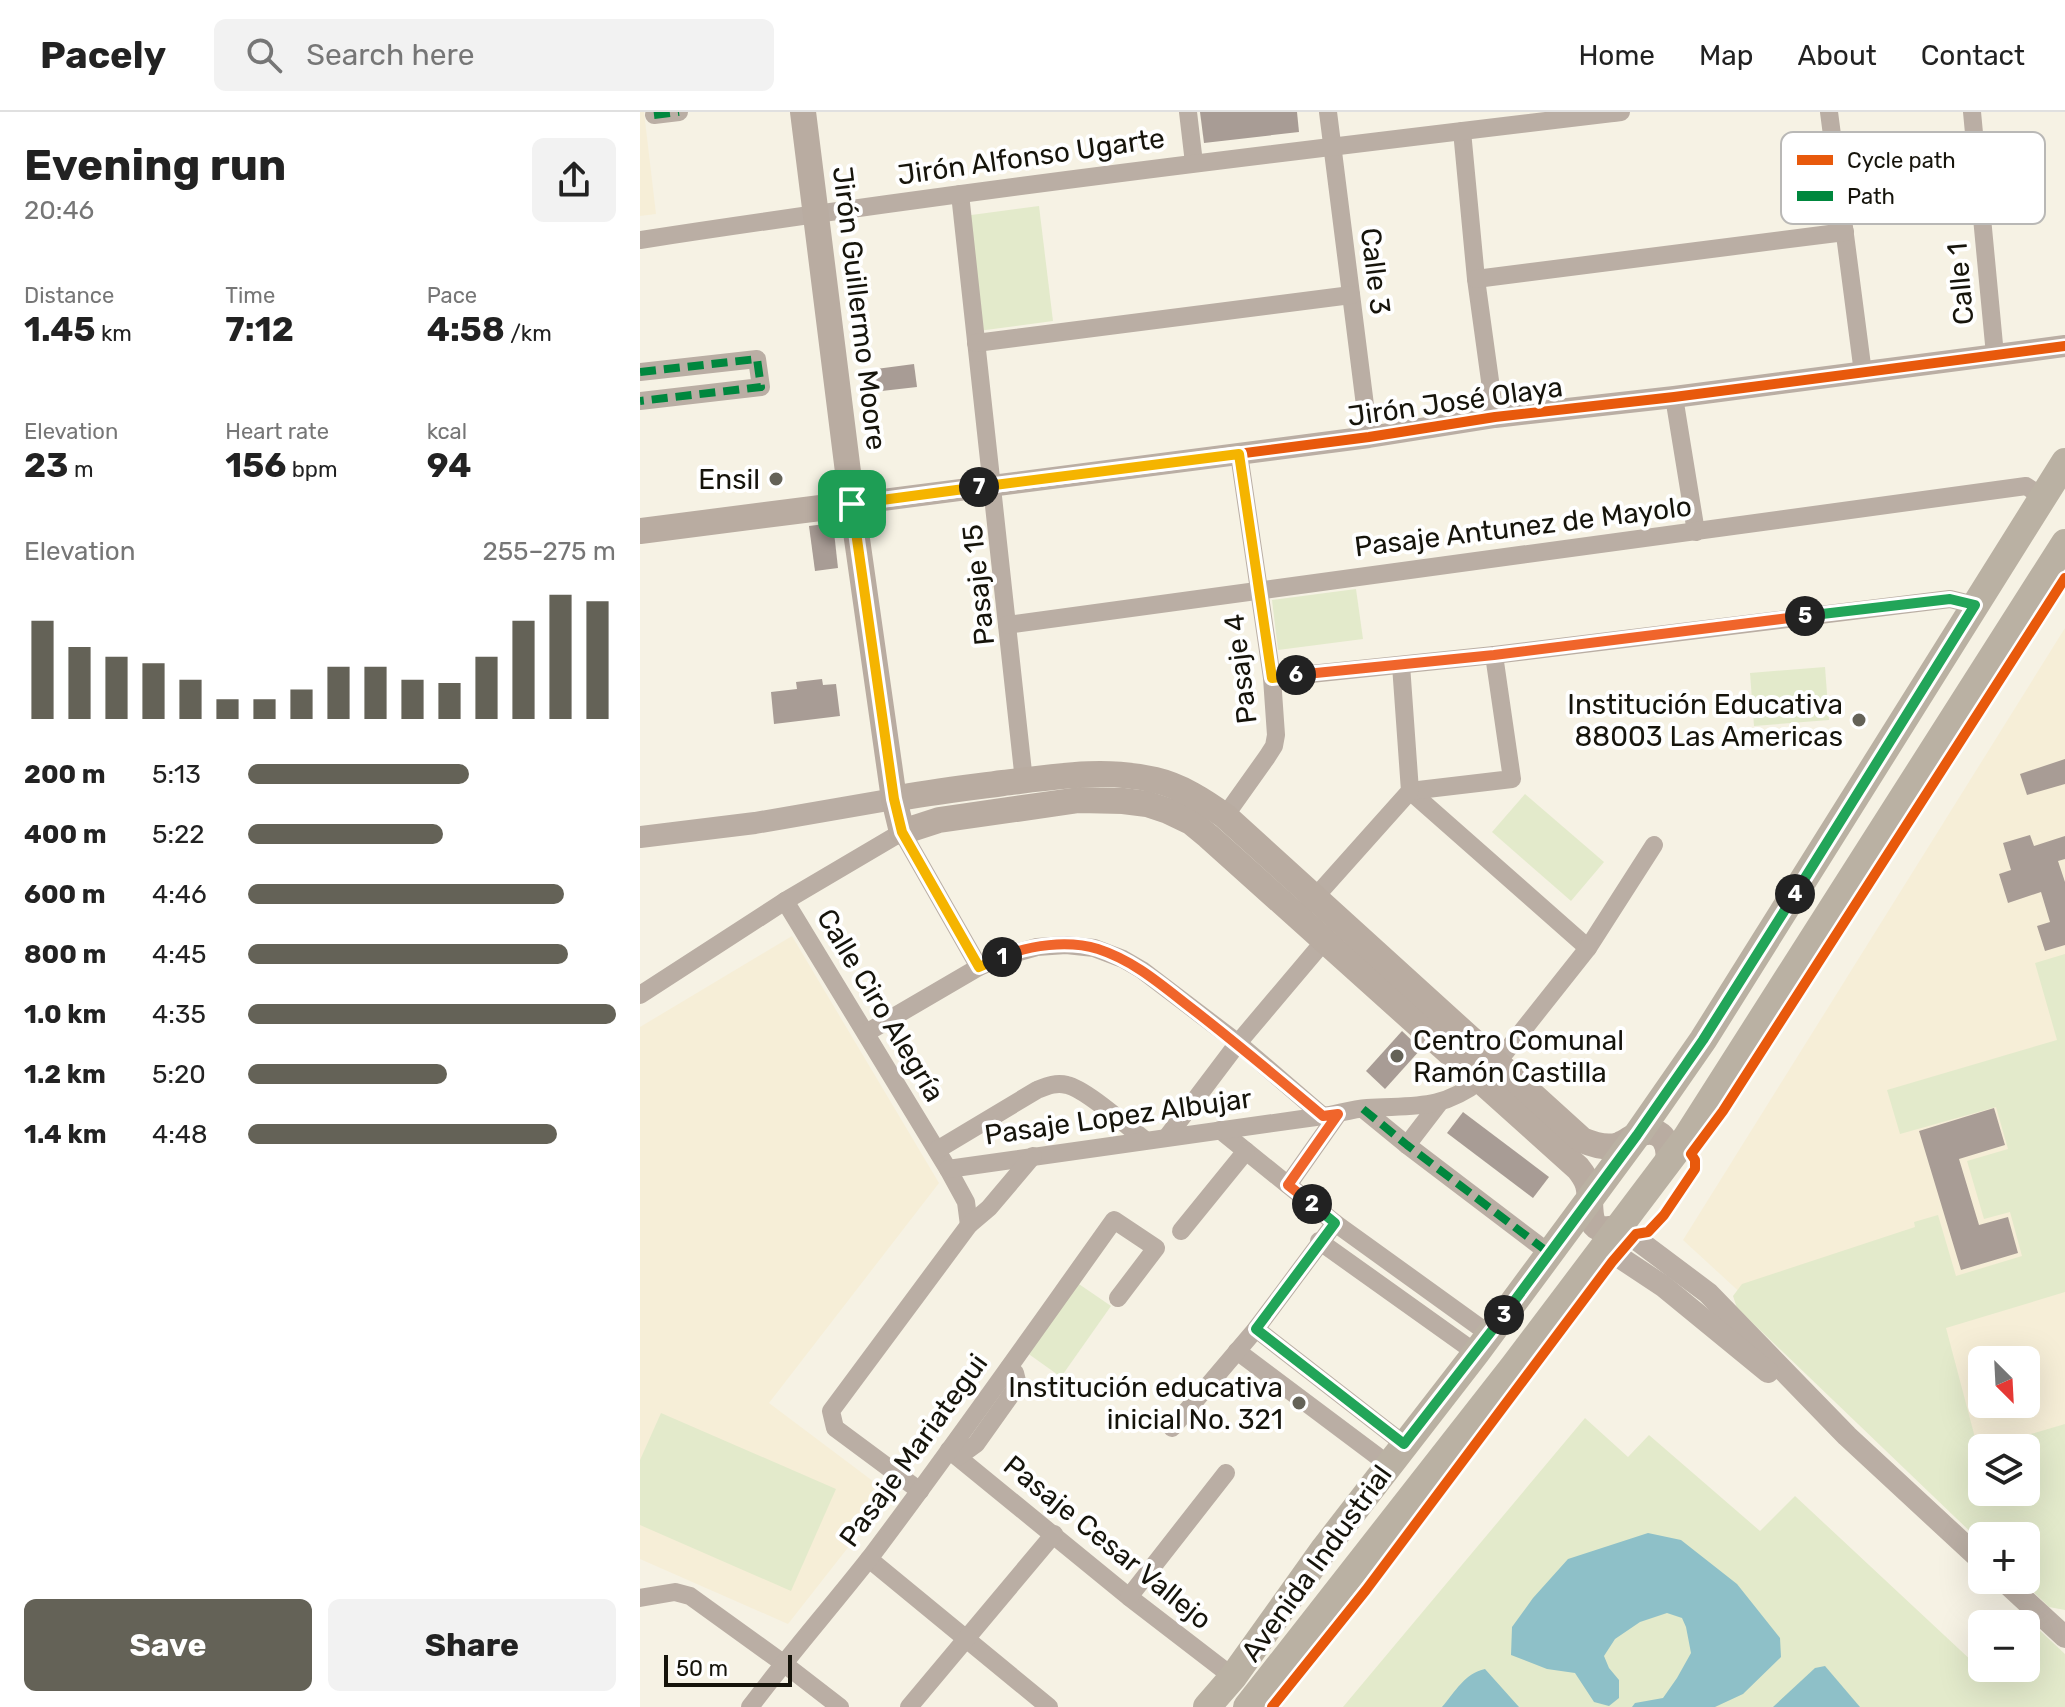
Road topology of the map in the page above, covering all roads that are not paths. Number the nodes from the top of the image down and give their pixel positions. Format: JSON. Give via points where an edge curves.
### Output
{"nodes":[{"id":1,"x":679,"y":112,"type":"edge"},
{"id":2,"x":803,"y":112,"type":"edge"},
{"id":3,"x":1188,"y":112,"type":"edge"},
{"id":4,"x":1328,"y":112,"type":"edge"},
{"id":5,"x":1621,"y":112,"type":"edge"},
{"id":6,"x":1829,"y":112,"type":"edge"},
{"id":7,"x":1972,"y":112,"type":"edge"},
{"id":8,"x":654,"y":115,"type":"dead end"},
{"id":9,"x":1566,"y":115,"type":"edge"},
{"id":10,"x":1462,"y":131,"type":"junction"},
{"id":11,"x":1832,"y":132,"type":"edge"},
{"id":12,"x":1974,"y":132,"type":"edge"},
{"id":13,"x":1333,"y":147,"type":"junction"},
{"id":14,"x":1194,"y":163,"type":"junction"},
{"id":15,"x":960,"y":194,"type":"junction"},
{"id":16,"x":816,"y":213,"type":"junction"},
{"id":17,"x":1844,"y":224,"type":"edge"},
{"id":18,"x":1983,"y":224,"type":"edge"},
{"id":19,"x":1845,"y":232,"type":"junction"},
{"id":20,"x":640,"y":240,"type":"edge"},
{"id":21,"x":1476,"y":279,"type":"junction"},
{"id":22,"x":1351,"y":295,"type":"junction"},
{"id":23,"x":976,"y":343,"type":"junction"},
{"id":24,"x":2065,"y":346,"type":"edge"},
{"id":25,"x":1995,"y":355,"type":"junction"},
{"id":26,"x":640,"y":372,"type":"edge"},
{"id":27,"x":1863,"y":373,"type":"junction"},
{"id":28,"x":1674,"y":397,"type":"junction"},
{"id":29,"x":640,"y":401,"type":"edge"},
{"id":30,"x":1495,"y":417,"type":"junction"},
{"id":31,"x":1369,"y":437,"type":"junction"},
{"id":32,"x":1239,"y":454,"type":"junction"},
{"id":33,"x":2065,"y":462,"type":"edge"},
{"id":34,"x":992,"y":486,"type":"junction"},
{"id":35,"x":2043,"y":497,"type":"junction"},
{"id":36,"x":852,"y":504,"type":"junction"},
{"id":37,"x":640,"y":531,"type":"edge"},
{"id":38,"x":1696,"y":532,"type":"junction"},
{"id":39,"x":2065,"y":543,"type":"edge"},
{"id":40,"x":1258,"y":589,"type":"junction"},
{"id":41,"x":1975,"y":605,"type":"junction"},
{"id":42,"x":1007,"y":625,"type":"junction"},
{"id":43,"x":1494,"y":655,"type":"junction"},
{"id":44,"x":1401,"y":665,"type":"junction"},
{"id":45,"x":1272,"y":678,"type":"junction"},
{"id":46,"x":1024,"y":781,"type":"junction"},
{"id":47,"x":1410,"y":791,"type":"junction"},
{"id":48,"x":894,"y":799,"type":"junction"},
{"id":49,"x":1225,"y":816,"type":"junction"},
{"id":50,"x":902,"y":832,"type":"junction"},
{"id":51,"x":640,"y":837,"type":"edge"},
{"id":52,"x":1654,"y":845,"type":"dead end"},
{"id":53,"x":785,"y":901,"type":"junction"},
{"id":54,"x":1306,"y":907,"type":"junction"},
{"id":55,"x":1325,"y":940,"type":"junction"},
{"id":56,"x":1588,"y":948,"type":"junction"},
{"id":57,"x":979,"y":967,"type":"junction"},
{"id":58,"x":640,"y":995,"type":"edge"},
{"id":59,"x":866,"y":1033,"type":"junction"},
{"id":60,"x":1238,"y":1043,"type":"junction"},
{"id":61,"x":1489,"y":1072,"type":"junction"},
{"id":62,"x":1440,"y":1102,"type":"junction"},
{"id":63,"x":1363,"y":1109,"type":"junction"},
{"id":64,"x":1330,"y":1115,"type":"junction"},
{"id":65,"x":1220,"y":1130,"type":"junction"},
{"id":66,"x":1637,"y":1135,"type":"junction"},
{"id":67,"x":1167,"y":1137,"type":"junction"},
{"id":68,"x":1145,"y":1140,"type":"junction"},
{"id":69,"x":1407,"y":1145,"type":"junction"},
{"id":70,"x":937,"y":1150,"type":"junction"},
{"id":71,"x":1246,"y":1151,"type":"junction"},
{"id":72,"x":1033,"y":1156,"type":"junction"},
{"id":73,"x":1667,"y":1164,"type":"junction"},
{"id":74,"x":948,"y":1169,"type":"junction"},
{"id":75,"x":1288,"y":1185,"type":"junction"},
{"id":76,"x":1590,"y":1198,"type":"junction"},
{"id":77,"x":1335,"y":1223,"type":"junction"},
{"id":78,"x":969,"y":1225,"type":"junction"},
{"id":79,"x":1181,"y":1231,"type":"dead end"},
{"id":80,"x":1612,"y":1237,"type":"junction"},
{"id":81,"x":1319,"y":1241,"type":"junction"},
{"id":82,"x":1549,"y":1253,"type":"junction"},
{"id":83,"x":1118,"y":1298,"type":"dead end"},
{"id":84,"x":1256,"y":1329,"type":"junction"},
{"id":85,"x":1482,"y":1344,"type":"junction"},
{"id":86,"x":1237,"y":1351,"type":"junction"},
{"id":87,"x":1172,"y":1428,"type":"dead end"},
{"id":88,"x":954,"y":1454,"type":"junction"},
{"id":89,"x":1396,"y":1454,"type":"junction"},
{"id":90,"x":1226,"y":1473,"type":"dead end"},
{"id":91,"x":920,"y":1491,"type":"junction"},
{"id":92,"x":1054,"y":1534,"type":"junction"},
{"id":93,"x":1968,"y":1548,"type":"edge"},
{"id":94,"x":869,"y":1559,"type":"junction"},
{"id":95,"x":2018,"y":1594,"type":"edge"},
{"id":96,"x":1129,"y":1597,"type":"junction"},
{"id":97,"x":640,"y":1598,"type":"edge"},
{"id":98,"x":2065,"y":1637,"type":"edge"},
{"id":99,"x":966,"y":1640,"type":"junction"},
{"id":100,"x":783,"y":1663,"type":"junction"},
{"id":101,"x":1233,"y":1677,"type":"junction"},
{"id":102,"x":750,"y":1707,"type":"edge"},
{"id":103,"x":840,"y":1707,"type":"edge"},
{"id":104,"x":909,"y":1707,"type":"edge"},
{"id":105,"x":1049,"y":1707,"type":"edge"},
{"id":106,"x":1207,"y":1707,"type":"edge"},
{"id":107,"x":1247,"y":1707,"type":"edge"}],
"edges":[{"from":1,"to":8,"type":"street"},
{"from":2,"to":16,"type":"main road","name":"Jirón Guillermo Moore"},
{"from":3,"to":14,"type":"street"},
{"from":4,"to":13,"type":"street","name":"Calle 3"},
{"from":5,"to":9,"type":"street","name":"Jirón Alfonso Ugarte"},
{"from":6,"to":11,"type":"street"},
{"from":7,"to":12,"type":"street","name":"Calle 1"},
{"from":9,"to":10,"type":"street","name":"Jirón Alfonso Ugarte"},
{"from":10,"to":13,"type":"street","name":"Jirón Alfonso Ugarte"},
{"from":10,"to":21,"type":"street"},
{"from":13,"to":14,"type":"street","name":"Jirón Alfonso Ugarte"},
{"from":13,"to":22,"type":"street","name":"Calle 3"},
{"from":14,"to":15,"type":"street","name":"Jirón Alfonso Ugarte"},
{"from":15,"to":16,"type":"street","name":"Jirón Alfonso Ugarte"},
{"from":15,"to":23,"type":"street","name":"Pasaje 15"},
{"from":16,"to":20,"type":"street","name":"Jirón Alfonso Ugarte"},
{"from":16,"to":36,"type":"main road","name":"Jirón Guillermo Moore"},
{"from":17,"to":19,"type":"street"},
{"from":18,"to":25,"type":"street","name":"Calle 1"},
{"from":19,"to":21,"type":"street"},
{"from":19,"to":27,"type":"street"},
{"from":21,"to":30,"type":"street"},
{"from":22,"to":23,"type":"street"},
{"from":22,"to":31,"type":"street","name":"Calle 3"},
{"from":23,"to":34,"type":"street","name":"Pasaje 15"},
{"from":24,"to":25,"type":"street","name":"Jirón José Olaya"},
{"from":25,"to":27,"type":"street","name":"Jirón José Olaya"},
{"from":26,"to":29,"type":"street","via":[[757,359],[761,387]]},
{"from":27,"to":28,"type":"street","name":"Jirón José Olaya"},
{"from":28,"to":30,"type":"street","name":"Jirón José Olaya"},
{"from":28,"to":38,"type":"street"},
{"from":30,"to":31,"type":"street","name":"Jirón José Olaya"},
{"from":31,"to":32,"type":"street","name":"Jirón José Olaya"},
{"from":32,"to":34,"type":"street","name":"Jirón José Olaya"},
{"from":32,"to":40,"type":"street","name":"Pasaje 4"},
{"from":33,"to":35,"type":"main road","name":"Avenida Industrial"},
{"from":34,"to":36,"type":"street","name":"Jirón José Olaya"},
{"from":34,"to":42,"type":"street","name":"Pasaje 15"},
{"from":35,"to":38,"type":"street","name":"Pasaje Antunez de Mayolo","via":[[2026,486]]},
{"from":35,"to":41,"type":"main road","name":"Avenida Industrial"},
{"from":36,"to":37,"type":"main road","name":"Jirón José Olaya"},
{"from":36,"to":48,"type":"main road","name":"Jirón Guillermo Moore"},
{"from":38,"to":40,"type":"street","name":"Pasaje Antunez de Mayolo"},
{"from":39,"to":73,"type":"main road","name":"Avenida Industrial"},
{"from":40,"to":42,"type":"street","name":"Pasaje Antunez de Mayolo"},
{"from":40,"to":45,"type":"street","name":"Pasaje 4"},
{"from":41,"to":43,"type":"street","via":[[1950,599]]},
{"from":41,"to":66,"type":"main road","name":"Avenida Industrial","via":[[1703,1040]]},
{"from":42,"to":46,"type":"street","name":"Pasaje 15"},
{"from":43,"to":44,"type":"street"},
{"from":43,"to":47,"type":"street","via":[[1512,779]]},
{"from":44,"to":45,"type":"street"},
{"from":44,"to":47,"type":"street"},
{"from":45,"to":49,"type":"street","name":"Pasaje 4","via":[[1274,746]]},
{"from":46,"to":48,"type":"main road"},
{"from":46,"to":49,"type":"main road","via":[[1127,774],[1184,790]]},
{"from":47,"to":54,"type":"street"},
{"from":47,"to":56,"type":"street"},
{"from":48,"to":50,"type":"main road","name":"Jirón Guillermo Moore"},
{"from":48,"to":51,"type":"street"},
{"from":49,"to":54,"type":"main road"},
{"from":50,"to":53,"type":"street"},
{"from":50,"to":54,"type":"main road","via":[[939,820],[1079,800],[1147,804],[1191,822]]},
{"from":50,"to":57,"type":"street","name":"Jirón Guillermo Moore"},
{"from":52,"to":56,"type":"street","name":"Pasaje Lopez Albujar"},
{"from":53,"to":58,"type":"street"},
{"from":53,"to":59,"type":"street","name":"Calle Ciro Alegría"},
{"from":54,"to":55,"type":"main road"},
{"from":54,"to":61,"type":"main road"},
{"from":55,"to":60,"type":"street"},
{"from":55,"to":61,"type":"main road"},
{"from":56,"to":61,"type":"street","name":"Pasaje Lopez Albujar"},
{"from":57,"to":59,"type":"street"},
{"from":57,"to":60,"type":"street","via":[[1037,947],[1094,948],[1142,970]]},
{"from":59,"to":70,"type":"street","name":"Calle Ciro Alegría"},
{"from":60,"to":64,"type":"street"},
{"from":60,"to":67,"type":"street"},
{"from":61,"to":62,"type":"street","name":"Pasaje Lopez Albujar","via":[[1465,1092]]},
{"from":61,"to":66,"type":"main road","via":[[1582,1140],[1620,1145]]},
{"from":61,"to":76,"type":"main road","via":[[1578,1168]]},
{"from":62,"to":63,"type":"street","name":"Pasaje Lopez Albujar"},
{"from":62,"to":69,"type":"street"},
{"from":63,"to":64,"type":"street","name":"Pasaje Lopez Albujar"},
{"from":63,"to":69,"type":"street"},
{"from":64,"to":65,"type":"street","name":"Pasaje Lopez Albujar"},
{"from":64,"to":75,"type":"street"},
{"from":65,"to":67,"type":"street","name":"Pasaje Lopez Albujar"},
{"from":65,"to":71,"type":"street"},
{"from":66,"to":73,"type":"main road","via":[[1649,1132],[1665,1139]]},
{"from":66,"to":76,"type":"main road","name":"Avenida Industrial"},
{"from":67,"to":68,"type":"street","name":"Pasaje Lopez Albujar"},
{"from":68,"to":70,"type":"street","via":[[1082,1091],[1053,1084]]},
{"from":68,"to":72,"type":"street","name":"Pasaje Lopez Albujar"},
{"from":69,"to":82,"type":"street"},
{"from":70,"to":74,"type":"street","name":"Calle Ciro Alegría"},
{"from":71,"to":75,"type":"street"},
{"from":71,"to":79,"type":"street"},
{"from":72,"to":74,"type":"street","name":"Pasaje Lopez Albujar"},
{"from":72,"to":78,"type":"street"},
{"from":73,"to":80,"type":"main road","name":"Avenida Industrial"},
{"from":74,"to":78,"type":"street","name":"Calle Ciro Alegría","via":[[966,1202]]},
{"from":75,"to":77,"type":"street"},
{"from":76,"to":80,"type":"main road","via":[[1594,1224]]},
{"from":76,"to":82,"type":"main road","name":"Avenida Industrial"},
{"from":77,"to":81,"type":"street"},
{"from":77,"to":85,"type":"street"},
{"from":78,"to":91,"type":"street","via":[[831,1411],[835,1428]]},
{"from":80,"to":93,"type":"street","via":[[1663,1286],[1847,1436]]},
{"from":80,"to":107,"type":"main road","name":"Avenida Industrial"},
{"from":81,"to":84,"type":"street"},
{"from":81,"to":85,"type":"street"},
{"from":82,"to":85,"type":"main road","name":"Avenida Industrial"},
{"from":83,"to":88,"type":"street","name":"Pasaje Mariategui","via":[[1156,1248],[1114,1220]]},
{"from":84,"to":86,"type":"street"},
{"from":84,"to":89,"type":"street"},
{"from":85,"to":89,"type":"main road","name":"Avenida Industrial"},
{"from":86,"to":87,"type":"street"},
{"from":86,"to":89,"type":"street"},
{"from":88,"to":91,"type":"street","name":"Pasaje Mariategui"},
{"from":88,"to":92,"type":"street","name":"Pasaje Cesar Vallejo"},
{"from":89,"to":101,"type":"main road","name":"Avenida Industrial"},
{"from":90,"to":96,"type":"street"},
{"from":91,"to":94,"type":"street","name":"Pasaje Mariategui"},
{"from":92,"to":96,"type":"street","name":"Pasaje Cesar Vallejo"},
{"from":92,"to":99,"type":"street"},
{"from":94,"to":99,"type":"street"},
{"from":94,"to":100,"type":"street","name":"Pasaje Mariategui"},
{"from":95,"to":98,"type":"street"},
{"from":96,"to":101,"type":"street","name":"Pasaje Cesar Vallejo"},
{"from":97,"to":100,"type":"street","via":[[675,1592],[690,1596]]},
{"from":99,"to":104,"type":"street"},
{"from":99,"to":105,"type":"street"},
{"from":100,"to":102,"type":"street","name":"Pasaje Mariategui"},
{"from":100,"to":103,"type":"street"},
{"from":101,"to":106,"type":"main road","name":"Avenida Industrial"}]}
